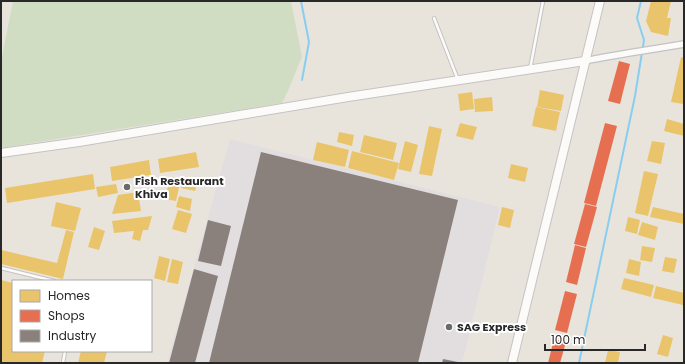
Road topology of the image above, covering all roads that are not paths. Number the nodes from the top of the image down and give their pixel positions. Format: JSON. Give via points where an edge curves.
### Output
{"nodes":[{"id":1,"x":543,"y":1,"type":"edge"},
{"id":2,"x":600,"y":1,"type":"edge"},
{"id":3,"x":434,"y":18,"type":"dead end"},
{"id":4,"x":684,"y":44,"type":"edge"},
{"id":5,"x":585,"y":61,"type":"junction"},
{"id":6,"x":530,"y":69,"type":"junction"},
{"id":7,"x":458,"y":80,"type":"junction"},
{"id":8,"x":1,"y":153,"type":"edge"},
{"id":9,"x":1,"y":268,"type":"edge"},
{"id":10,"x":50,"y":280,"type":"edge"},
{"id":11,"x":65,"y":352,"type":"edge"},
{"id":12,"x":63,"y":363,"type":"edge"},
{"id":13,"x":512,"y":363,"type":"edge"}],
"edges":[{"from":1,"to":6,"type":"lane"},
{"from":2,"to":5,"type":"main road"},
{"from":3,"to":7,"type":"lane"},
{"from":4,"to":5,"type":"street"},
{"from":5,"to":6,"type":"main road"},
{"from":5,"to":13,"type":"main road"},
{"from":6,"to":7,"type":"main road"},
{"from":7,"to":8,"type":"main road"},
{"from":9,"to":10,"type":"lane"},
{"from":11,"to":12,"type":"lane"}]}
